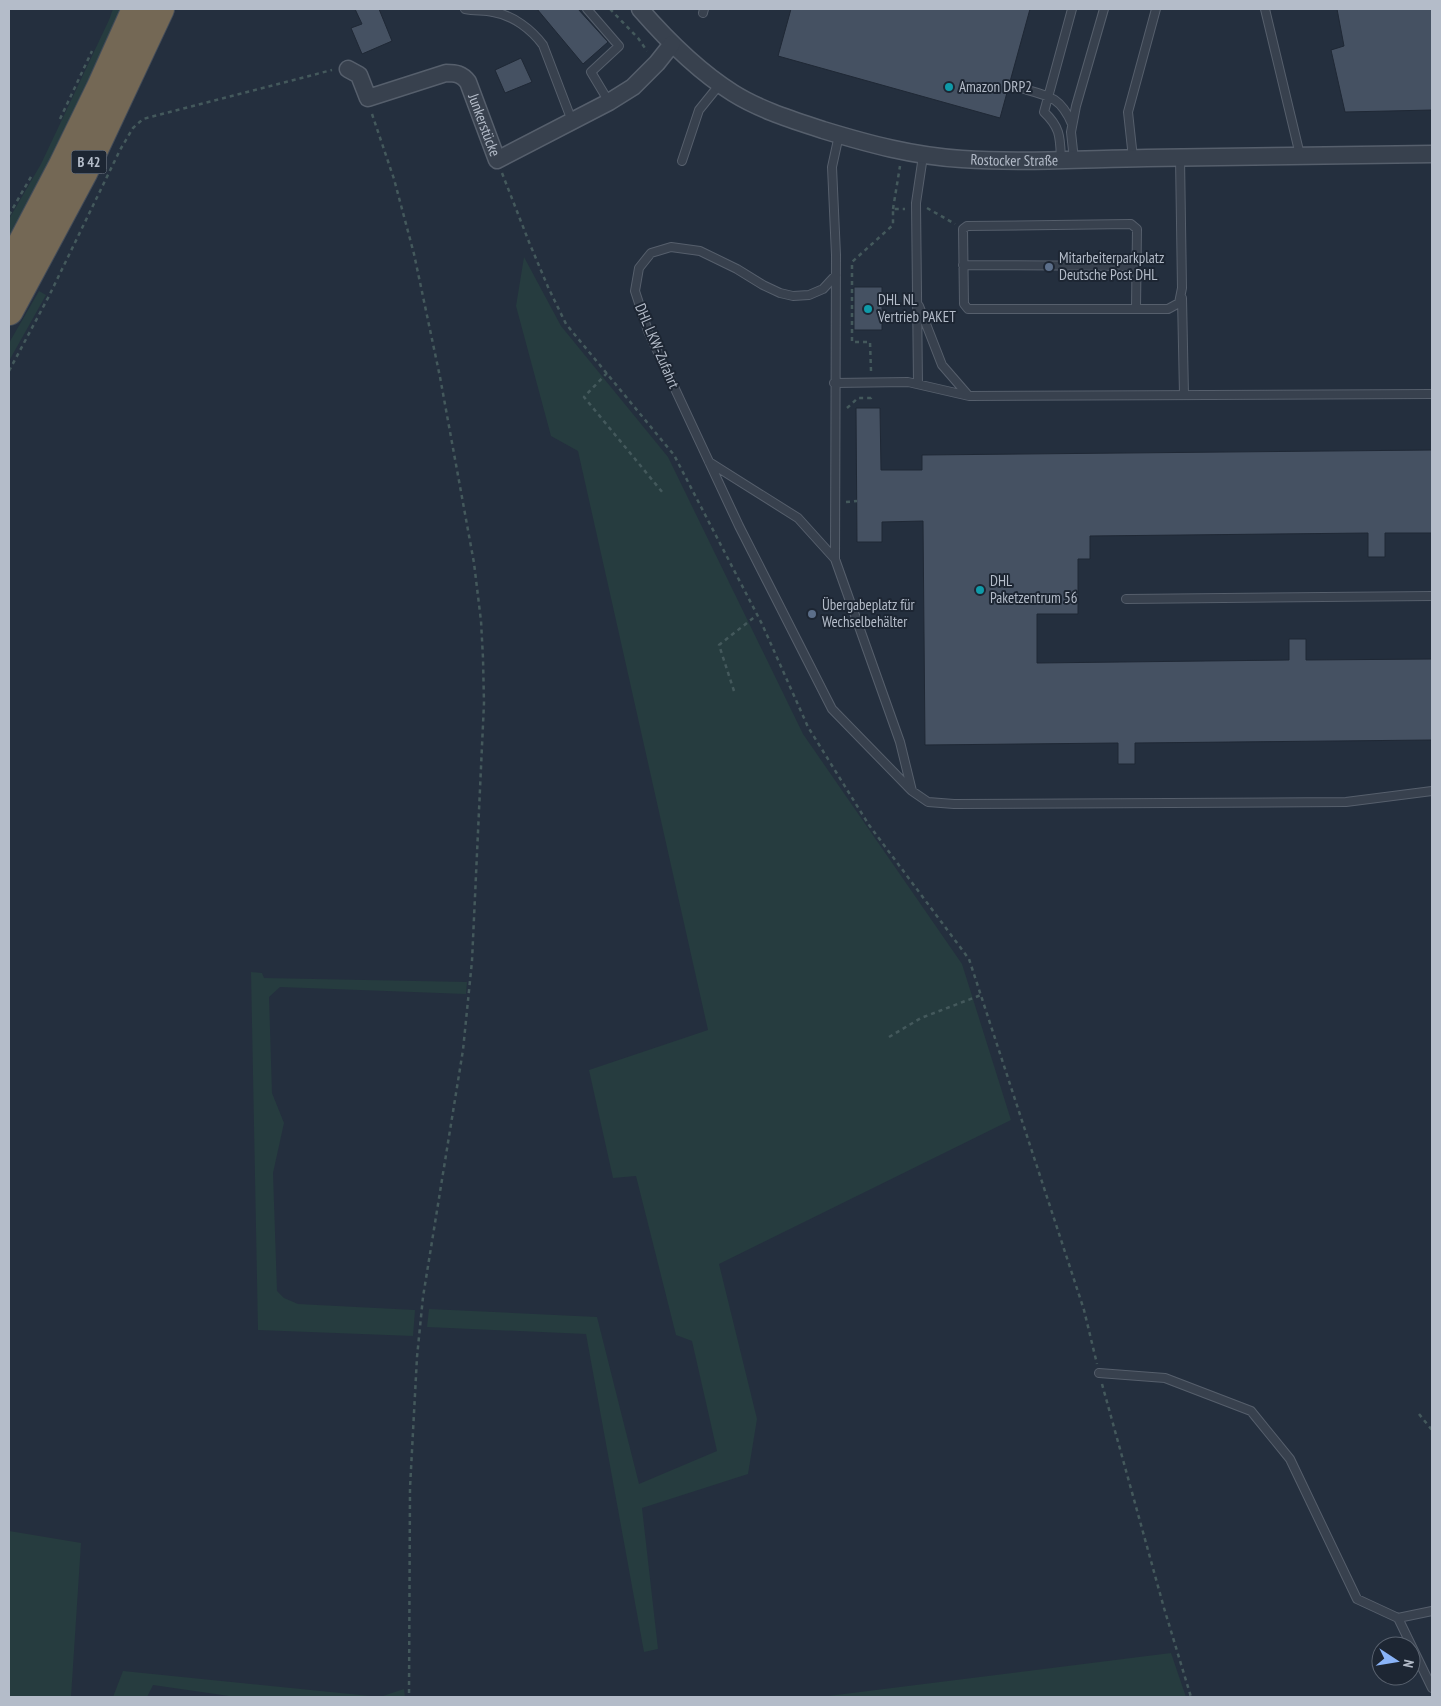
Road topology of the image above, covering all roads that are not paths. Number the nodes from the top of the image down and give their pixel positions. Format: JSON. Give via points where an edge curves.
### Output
{"nodes":[{"id":1,"x":136,"y":9,"type":"edge"},
{"id":2,"x":160,"y":9,"type":"edge"},
{"id":3,"x":465,"y":9,"type":"edge"},
{"id":4,"x":587,"y":9,"type":"edge"},
{"id":5,"x":640,"y":9,"type":"edge"},
{"id":6,"x":1072,"y":9,"type":"edge"},
{"id":7,"x":1104,"y":9,"type":"edge"},
{"id":8,"x":1156,"y":9,"type":"edge"},
{"id":9,"x":1266,"y":9,"type":"edge"},
{"id":10,"x":672,"y":44,"type":"junction"},
{"id":11,"x":348,"y":69,"type":"road end"},
{"id":12,"x":720,"y":84,"type":"junction"},
{"id":13,"x":1024,"y":89,"type":"dead end"},
{"id":14,"x":1048,"y":96,"type":"junction"},
{"id":15,"x":609,"y":102,"type":"junction"},
{"id":16,"x":572,"y":121,"type":"junction"},
{"id":17,"x":1072,"y":124,"type":"junction"},
{"id":18,"x":839,"y":135,"type":"junction"},
{"id":19,"x":1432,"y":154,"type":"edge"},
{"id":20,"x":1300,"y":155,"type":"junction"},
{"id":21,"x":923,"y":156,"type":"junction"},
{"id":22,"x":1134,"y":158,"type":"junction"},
{"id":23,"x":1180,"y":158,"type":"junction"},
{"id":24,"x":1068,"y":160,"type":"junction"},
{"id":25,"x":682,"y":161,"type":"dead end"},
{"id":26,"x":963,"y":265,"type":"junction"},
{"id":27,"x":1136,"y":266,"type":"junction"},
{"id":28,"x":9,"y":268,"type":"edge"},
{"id":29,"x":836,"y":275,"type":"junction"},
{"id":30,"x":1182,"y":288,"type":"junction"},
{"id":31,"x":917,"y":302,"type":"junction"},
{"id":32,"x":1136,"y":308,"type":"junction"},
{"id":33,"x":9,"y":311,"type":"edge"},
{"id":34,"x":834,"y":383,"type":"junction"},
{"id":35,"x":918,"y":384,"type":"junction"},
{"id":36,"x":1432,"y":394,"type":"edge"},
{"id":37,"x":1184,"y":395,"type":"junction"},
{"id":38,"x":969,"y":396,"type":"junction"},
{"id":39,"x":709,"y":462,"type":"junction"},
{"id":40,"x":835,"y":559,"type":"junction"},
{"id":41,"x":1432,"y":596,"type":"edge"},
{"id":42,"x":1126,"y":600,"type":"dead end"},
{"id":43,"x":912,"y":791,"type":"junction"},
{"id":44,"x":1432,"y":791,"type":"edge"},
{"id":45,"x":1099,"y":1373,"type":"road end"},
{"id":46,"x":1432,"y":1611,"type":"edge"},
{"id":47,"x":1398,"y":1618,"type":"junction"},
{"id":48,"x":1432,"y":1688,"type":"edge"}],
"edges":[{"from":1,"to":28,"type":"highway","number":"B 42","via":[[101,88]]},
{"from":2,"to":33,"type":"highway","number":"B 42","via":[[83,173]]},
{"from":3,"to":16,"type":"lane","via":[[500,13],[537,37]]},
{"from":4,"to":15,"type":"lane","via":[[619,46],[591,72]]},
{"from":5,"to":10,"type":"street","name":"Rostocker Straße"},
{"from":6,"to":14,"type":"lane"},
{"from":7,"to":17,"type":"lane"},
{"from":8,"to":22,"type":"lane","via":[[1128,112]]},
{"from":9,"to":20,"type":"lane"},
{"from":10,"to":12,"type":"street","name":"Rostocker Straße"},
{"from":10,"to":15,"type":"street","name":"Junkerstücke","via":[[633,87]]},
{"from":11,"to":16,"type":"street","name":"Junkerstücke","via":[[358,75],[368,98],[446,73],[464,76],[497,160]]},
{"from":12,"to":18,"type":"street","name":"Rostocker Straße","via":[[767,110]]},
{"from":12,"to":25,"type":"lane","via":[[699,110]]},
{"from":13,"to":14,"type":"lane"},
{"from":14,"to":17,"type":"lane","via":[[1066,110]]},
{"from":14,"to":24,"type":"lane","via":[[1044,112],[1059,132]]},
{"from":15,"to":16,"type":"street","name":"Junkerstücke"},
{"from":17,"to":24,"type":"lane"},
{"from":18,"to":21,"type":"street","name":"Rostocker Straße"},
{"from":18,"to":29,"type":"lane","via":[[832,167]]},
{"from":19,"to":20,"type":"street","name":"Rostocker Straße"},
{"from":20,"to":23,"type":"street","name":"Rostocker Straße"},
{"from":21,"to":24,"type":"street","name":"Rostocker Straße","via":[[994,161]]},
{"from":21,"to":31,"type":"lane","via":[[916,208]]},
{"from":22,"to":23,"type":"street","name":"Rostocker Straße"},
{"from":22,"to":24,"type":"street","name":"Rostocker Straße"},
{"from":23,"to":30,"type":"lane"},
{"from":26,"to":27,"type":"lane"},
{"from":26,"to":27,"type":"lane","via":[[963,229],[967,226],[1132,224],[1137,229]]},
{"from":26,"to":32,"type":"lane","via":[[964,304],[968,308]]},
{"from":27,"to":32,"type":"lane"},
{"from":29,"to":34,"type":"lane"},
{"from":29,"to":39,"type":"lane","name":"DHL LKW-Zufahrt","via":[[823,288],[809,295],[793,296],[771,289],[700,251],[670,247],[651,253],[639,268],[635,292],[648,331]]},
{"from":30,"to":32,"type":"lane","via":[[1179,302],[1168,309]]},
{"from":30,"to":37,"type":"lane"},
{"from":31,"to":35,"type":"lane"},
{"from":31,"to":38,"type":"lane","via":[[942,365]]},
{"from":34,"to":35,"type":"lane"},
{"from":34,"to":40,"type":"lane"},
{"from":35,"to":38,"type":"lane"},
{"from":36,"to":37,"type":"lane"},
{"from":37,"to":38,"type":"lane"},
{"from":39,"to":40,"type":"lane","via":[[798,518]]},
{"from":39,"to":43,"type":"lane","name":"DHL LKW-Zufahrt","via":[[832,709]]},
{"from":40,"to":43,"type":"lane","via":[[900,742]]},
{"from":41,"to":42,"type":"lane"},
{"from":43,"to":44,"type":"lane","name":"DHL LKW-Zufahrt","via":[[928,802],[954,804],[1346,802]]},
{"from":45,"to":47,"type":"lane","via":[[1165,1378],[1251,1411],[1290,1459],[1357,1599]]},
{"from":46,"to":47,"type":"lane"},
{"from":47,"to":48,"type":"lane"}]}
